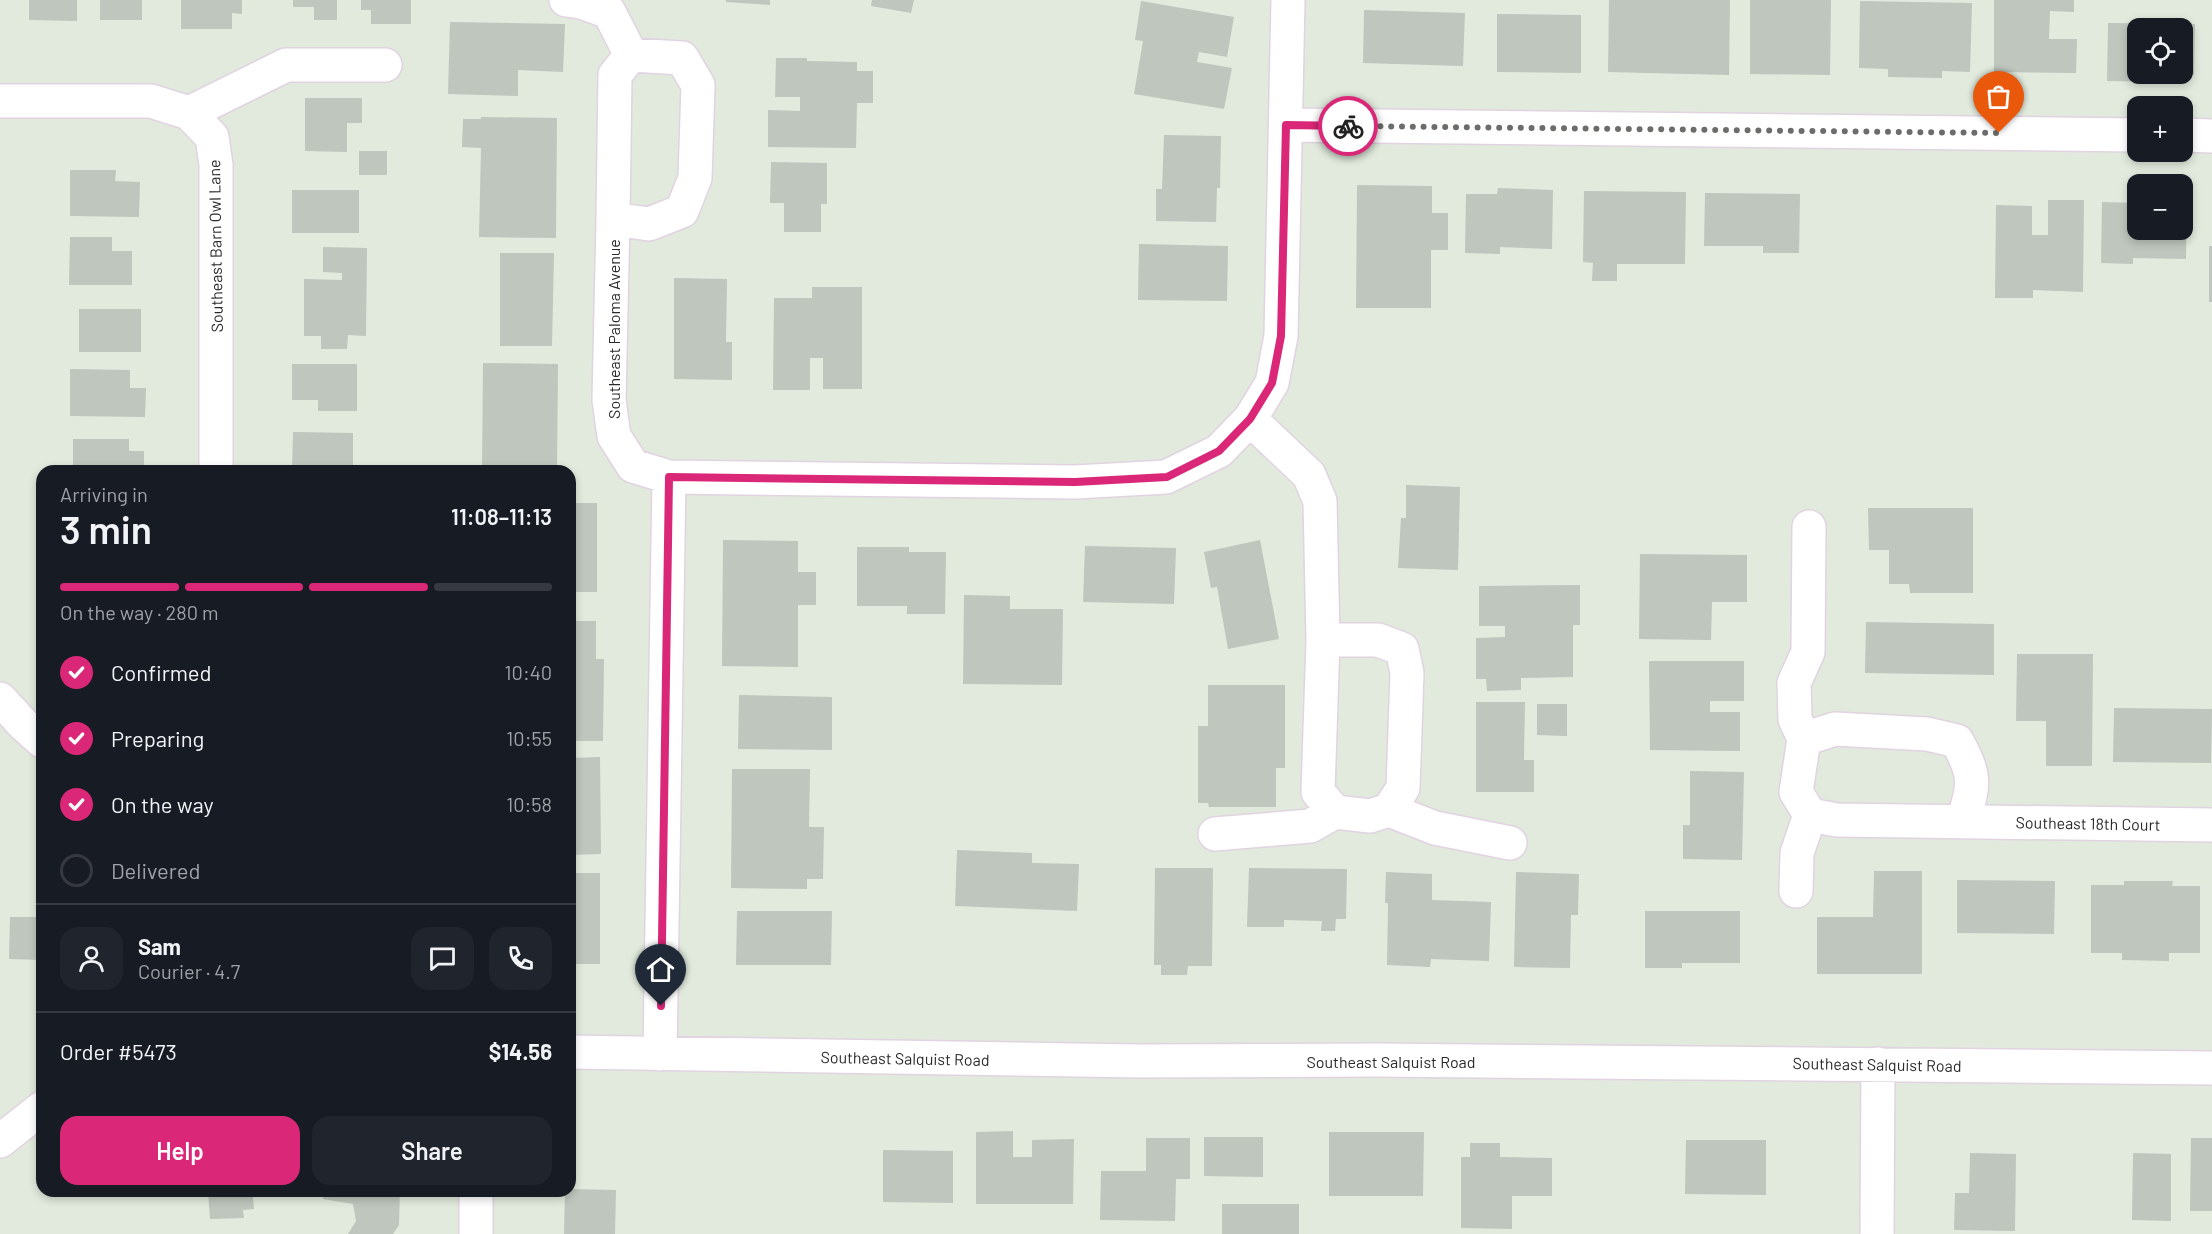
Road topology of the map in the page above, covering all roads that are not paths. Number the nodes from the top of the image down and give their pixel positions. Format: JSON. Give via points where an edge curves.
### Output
{"nodes":[{"id":1,"x":566,"y":0,"type":"edge"},
{"id":2,"x":1288,"y":0,"type":"edge"},
{"id":3,"x":631,"y":56,"type":"junction"},
{"id":4,"x":385,"y":65,"type":"dead end"},
{"id":5,"x":0,"y":101,"type":"edge"},
{"id":6,"x":189,"y":113,"type":"junction"},
{"id":7,"x":1286,"y":125,"type":"junction"},
{"id":8,"x":2127,"y":135,"type":"edge"},
{"id":9,"x":2193,"y":135,"type":"edge"},
{"id":10,"x":2212,"y":136,"type":"edge"},
{"id":11,"x":613,"y":219,"type":"junction"},
{"id":12,"x":1250,"y":419,"type":"junction"},
{"id":13,"x":216,"y":465,"type":"edge"},
{"id":14,"x":669,"y":477,"type":"junction"},
{"id":15,"x":1809,"y":526,"type":"dead end"},
{"id":16,"x":1323,"y":640,"type":"junction"},
{"id":17,"x":0,"y":699,"type":"edge"},
{"id":18,"x":36,"y":736,"type":"edge"},
{"id":19,"x":1804,"y":739,"type":"junction"},
{"id":20,"x":1389,"y":810,"type":"junction"},
{"id":21,"x":1335,"y":812,"type":"junction"},
{"id":22,"x":1810,"y":814,"type":"junction"},
{"id":23,"x":1964,"y":820,"type":"junction"},
{"id":24,"x":2212,"y":825,"type":"edge"},
{"id":25,"x":1215,"y":834,"type":"dead end"},
{"id":26,"x":1510,"y":843,"type":"dead end"},
{"id":27,"x":1796,"y":891,"type":"dead end"},
{"id":28,"x":576,"y":1052,"type":"edge"},
{"id":29,"x":660,"y":1054,"type":"junction"},
{"id":30,"x":1878,"y":1064,"type":"junction"},
{"id":31,"x":2212,"y":1068,"type":"edge"},
{"id":32,"x":36,"y":1113,"type":"edge"},
{"id":33,"x":0,"y":1141,"type":"edge"},
{"id":34,"x":476,"y":1197,"type":"edge"},
{"id":35,"x":476,"y":1234,"type":"edge"},
{"id":36,"x":1877,"y":1234,"type":"edge"}],
"edges":[{"from":1,"to":3,"type":"street","via":[[609,12]]},
{"from":2,"to":7,"type":"street","name":"Southeast Paloma Avenue"},
{"from":3,"to":11,"type":"street","name":"Southeast Paloma Avenue","via":[[615,75]]},
{"from":3,"to":11,"type":"street","via":[[682,58],[698,85],[695,178],[682,210],[649,224]]},
{"from":4,"to":6,"type":"street","via":[[286,65]]},
{"from":5,"to":6,"type":"street","name":"Southeast Barn Owl Lane","via":[[151,101]]},
{"from":6,"to":13,"type":"street","name":"Southeast Barn Owl Lane","via":[[212,137],[216,165]]},
{"from":7,"to":8,"type":"street"},
{"from":7,"to":12,"type":"street","name":"Southeast Paloma Avenue","via":[[1281,336],[1272,383]]},
{"from":9,"to":10,"type":"street"},
{"from":11,"to":14,"type":"street","name":"Southeast Paloma Avenue","via":[[609,400],[614,436],[633,466]]},
{"from":12,"to":14,"type":"street","name":"Southeast Paloma Avenue","via":[[1219,451],[1167,477],[1075,482]]},
{"from":12,"to":16,"type":"street","via":[[1309,475],[1320,501]]},
{"from":14,"to":29,"type":"street"},
{"from":15,"to":19,"type":"street","via":[[1808,652],[1794,683],[1795,719]]},
{"from":16,"to":20,"type":"street","via":[[1378,640],[1402,649],[1407,673],[1403,788]]},
{"from":16,"to":21,"type":"street","via":[[1318,792]]},
{"from":17,"to":18,"type":"street"},
{"from":19,"to":22,"type":"street","via":[[1796,792]]},
{"from":19,"to":23,"type":"street","via":[[1835,729],[1926,734],[1957,741],[1969,764],[1973,791]]},
{"from":20,"to":21,"type":"street","via":[[1370,816]]},
{"from":20,"to":26,"type":"street","via":[[1435,828]]},
{"from":21,"to":25,"type":"street","via":[[1310,826]]},
{"from":22,"to":23,"type":"street","name":"Southeast 18th Court","via":[[1837,820]]},
{"from":22,"to":27,"type":"street","via":[[1797,853]]},
{"from":23,"to":24,"type":"street","name":"Southeast 18th Court"},
{"from":28,"to":29,"type":"street","name":"Southeast Salquist Road"},
{"from":29,"to":30,"type":"street","name":"Southeast Salquist Road","via":[[1140,1061]]},
{"from":30,"to":31,"type":"street","name":"Southeast Salquist Road"},
{"from":30,"to":36,"type":"street"},
{"from":32,"to":33,"type":"street"},
{"from":34,"to":35,"type":"street"}]}
